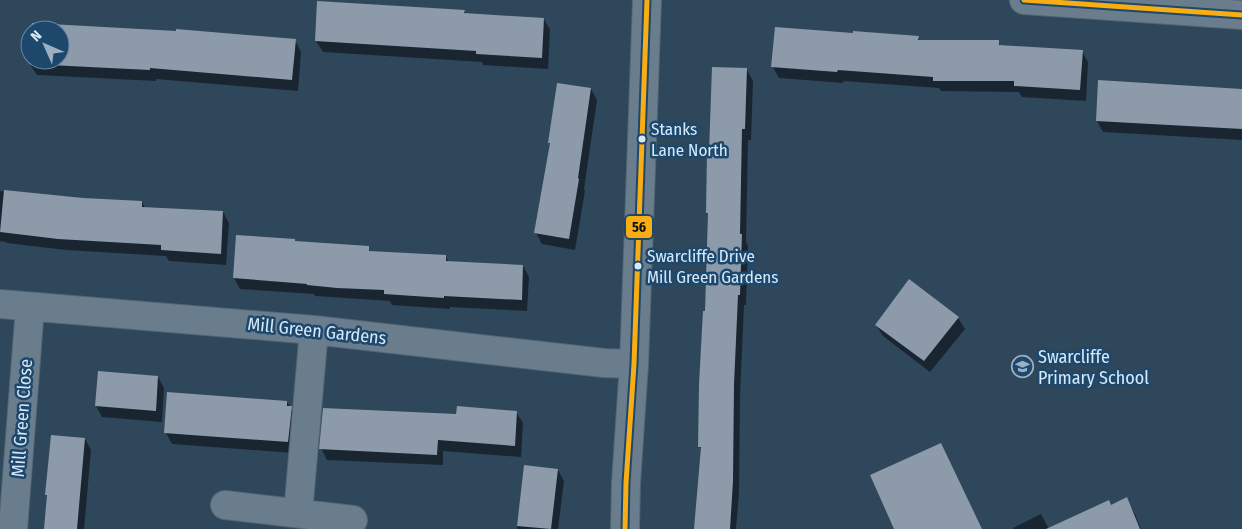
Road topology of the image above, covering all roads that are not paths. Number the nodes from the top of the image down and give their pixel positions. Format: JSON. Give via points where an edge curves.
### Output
{"nodes":[{"id":1,"x":647,"y":0,"type":"edge"},
{"id":2,"x":1024,"y":0,"type":"edge"},
{"id":3,"x":1242,"y":15,"type":"edge"},
{"id":4,"x":0,"y":304,"type":"edge"},
{"id":5,"x":30,"y":307,"type":"junction"},
{"id":6,"x":314,"y":330,"type":"junction"},
{"id":7,"x":634,"y":364,"type":"junction"},
{"id":8,"x":225,"y":505,"type":"dead end"},
{"id":9,"x":298,"y":513,"type":"junction"},
{"id":10,"x":353,"y":520,"type":"dead end"},
{"id":11,"x":13,"y":529,"type":"edge"},
{"id":12,"x":625,"y":529,"type":"edge"}],
"edges":[{"from":1,"to":7,"type":"street"},
{"from":2,"to":3,"type":"street"},
{"from":4,"to":5,"type":"street","name":"Mill Green Gardens"},
{"from":5,"to":6,"type":"street","name":"Mill Green Gardens"},
{"from":5,"to":11,"type":"street","name":"Mill Green Close"},
{"from":6,"to":7,"type":"street","name":"Mill Green Gardens"},
{"from":6,"to":9,"type":"street"},
{"from":7,"to":12,"type":"street"},
{"from":8,"to":9,"type":"street"},
{"from":9,"to":10,"type":"street"}]}
